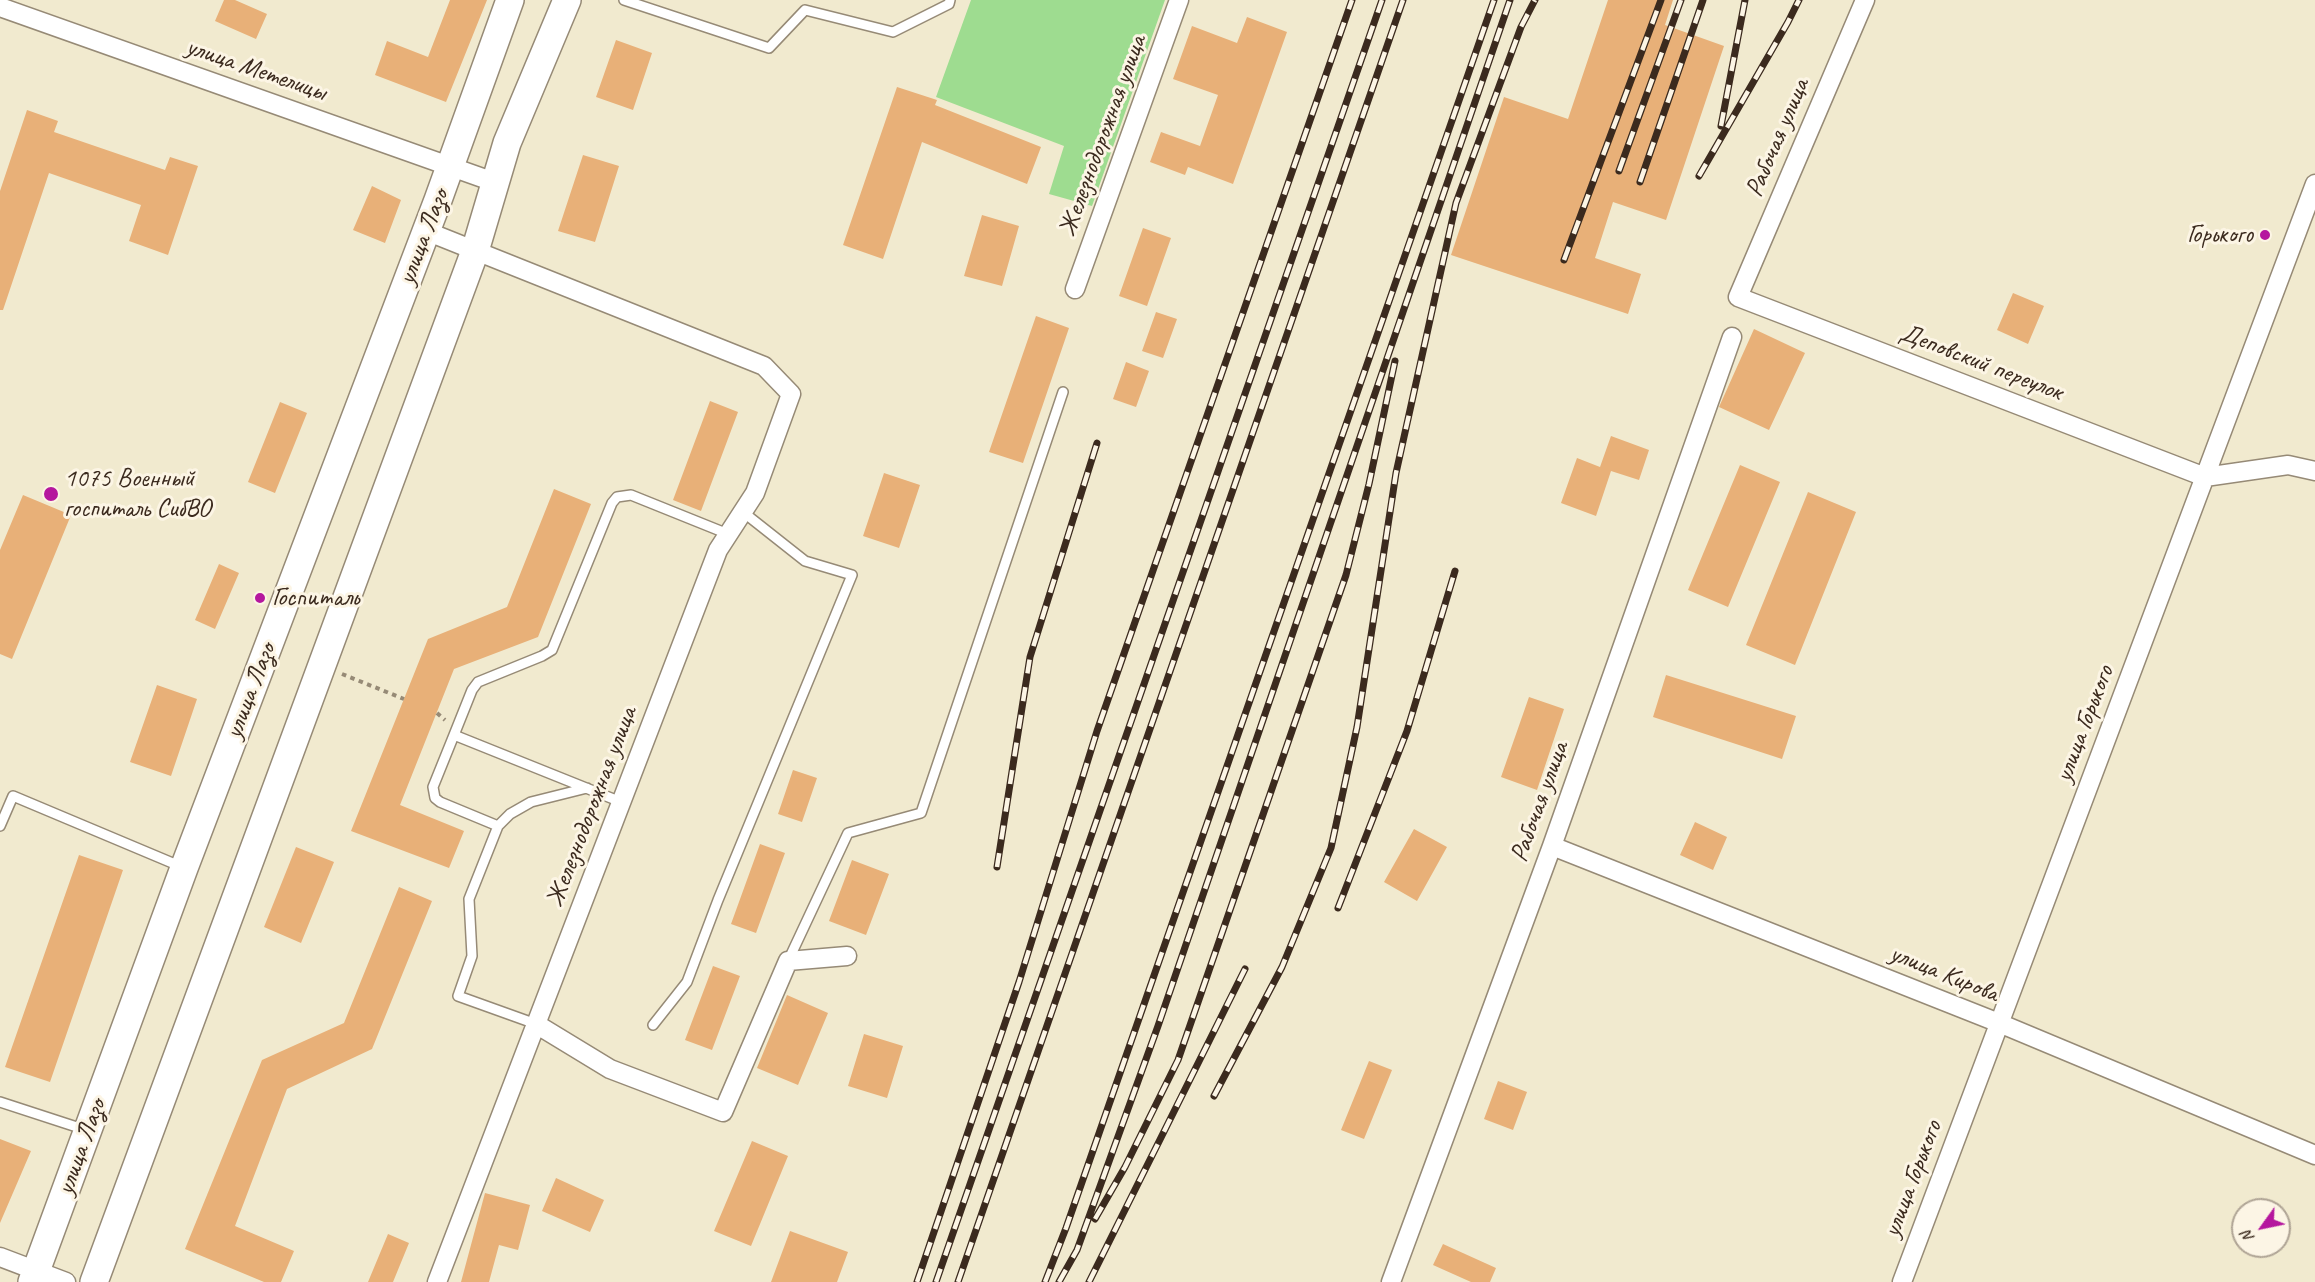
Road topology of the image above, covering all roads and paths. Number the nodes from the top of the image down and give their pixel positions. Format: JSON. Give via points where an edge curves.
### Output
{"nodes":[{"id":1,"x":510,"y":0,"type":"edge"},
{"id":2,"x":567,"y":0,"type":"edge"},
{"id":3,"x":624,"y":0,"type":"edge"},
{"id":4,"x":950,"y":0,"type":"edge"},
{"id":5,"x":1179,"y":0,"type":"edge"},
{"id":6,"x":1865,"y":0,"type":"edge"},
{"id":7,"x":0,"y":7,"type":"edge"},
{"id":8,"x":450,"y":167,"type":"junction"},
{"id":9,"x":495,"y":182,"type":"junction"},
{"id":10,"x":2315,"y":184,"type":"edge"},
{"id":11,"x":426,"y":231,"type":"junction"},
{"id":12,"x":475,"y":250,"type":"junction"},
{"id":13,"x":1075,"y":289,"type":"dead end"},
{"id":14,"x":1738,"y":297,"type":"joint"},
{"id":15,"x":1732,"y":337,"type":"dead end"},
{"id":16,"x":1063,"y":392,"type":"dead end"},
{"id":17,"x":2315,"y":471,"type":"edge"},
{"id":18,"x":2205,"y":477,"type":"junction"},
{"id":19,"x":743,"y":512,"type":"junction"},
{"id":20,"x":728,"y":534,"type":"junction"},
{"id":21,"x":321,"y":666,"type":"junction"},
{"id":22,"x":404,"y":699,"type":"dead end"},
{"id":23,"x":454,"y":735,"type":"junction"},
{"id":24,"x":587,"y":788,"type":"junction"},
{"id":25,"x":621,"y":802,"type":"junction"},
{"id":26,"x":0,"y":826,"type":"edge"},
{"id":27,"x":498,"y":826,"type":"junction"},
{"id":28,"x":1552,"y":846,"type":"junction"},
{"id":29,"x":184,"y":868,"type":"junction"},
{"id":30,"x":847,"y":956,"type":"dead end"},
{"id":31,"x":788,"y":961,"type":"junction"},
{"id":32,"x":1999,"y":1023,"type":"junction"},
{"id":33,"x":536,"y":1024,"type":"junction"},
{"id":34,"x":653,"y":1025,"type":"dead end"},
{"id":35,"x":0,"y":1102,"type":"edge"},
{"id":36,"x":89,"y":1131,"type":"junction"},
{"id":37,"x":2315,"y":1155,"type":"edge"},
{"id":38,"x":0,"y":1257,"type":"edge"},
{"id":39,"x":34,"y":1276,"type":"edge"},
{"id":40,"x":66,"y":1282,"type":"edge"},
{"id":41,"x":94,"y":1282,"type":"edge"},
{"id":42,"x":437,"y":1282,"type":"edge"},
{"id":43,"x":1391,"y":1282,"type":"edge"},
{"id":44,"x":1902,"y":1282,"type":"edge"}],
"edges":[{"from":1,"to":8,"type":"street","name":"улица Лазо"},
{"from":2,"to":9,"type":"street","via":[[507,143]]},
{"from":3,"to":4,"type":"lane","via":[[769,48],[805,10],[893,32]]},
{"from":5,"to":13,"type":"street","name":"Железнодорожная улица"},
{"from":6,"to":14,"type":"street","name":"Рабочая улица"},
{"from":7,"to":8,"type":"street","name":"улица Метелицы"},
{"from":8,"to":9,"type":"street","name":"улица Метелицы"},
{"from":8,"to":11,"type":"street","name":"улица Лазо"},
{"from":9,"to":12,"type":"street"},
{"from":10,"to":18,"type":"street","name":"улица Горького"},
{"from":11,"to":12,"type":"street"},
{"from":11,"to":29,"type":"street","name":"улица Лазо"},
{"from":12,"to":19,"type":"street","name":"Железнодорожная улица","via":[[764,366],[792,394],[755,493]]},
{"from":12,"to":21,"type":"street"},
{"from":14,"to":18,"type":"street","name":"Деповский переулок"},
{"from":15,"to":28,"type":"street","name":"Рабочая улица"},
{"from":16,"to":31,"type":"lane","via":[[921,813],[848,833]]},
{"from":17,"to":18,"type":"street","via":[[2288,465]]},
{"from":18,"to":32,"type":"street","name":"улица Горького"},
{"from":19,"to":20,"type":"street","name":"Железнодорожная улица"},
{"from":19,"to":34,"type":"lane","via":[[805,561],[852,574],[687,982]]},
{"from":20,"to":23,"type":"lane","via":[[631,495],[617,497],[552,650],[478,682]]},
{"from":20,"to":25,"type":"street","name":"Железнодорожная улица","via":[[718,550]]},
{"from":21,"to":22,"type":"path"},
{"from":21,"to":41,"type":"street"},
{"from":23,"to":24,"type":"lane"},
{"from":23,"to":27,"type":"lane","via":[[433,787],[435,798]]},
{"from":24,"to":25,"type":"lane"},
{"from":24,"to":27,"type":"lane","via":[[531,802]]},
{"from":25,"to":33,"type":"street","name":"Железнодорожная улица"},
{"from":26,"to":29,"type":"lane","via":[[14,796]]},
{"from":27,"to":33,"type":"lane","via":[[469,899],[472,956],[458,996]]},
{"from":28,"to":32,"type":"street","name":"улица Кирова"},
{"from":28,"to":43,"type":"street","name":"Рабочая улица"},
{"from":29,"to":36,"type":"street","name":"улица Лазо"},
{"from":30,"to":31,"type":"street"},
{"from":31,"to":33,"type":"street","via":[[723,1112],[610,1069]]},
{"from":32,"to":37,"type":"street","name":"улица Кирова"},
{"from":32,"to":44,"type":"street","name":"улица Горького"},
{"from":33,"to":42,"type":"street","name":"Железнодорожная улица"},
{"from":35,"to":36,"type":"lane"},
{"from":36,"to":39,"type":"street","name":"улица Лазо"},
{"from":38,"to":39,"type":"street"},
{"from":39,"to":40,"type":"street"}]}
